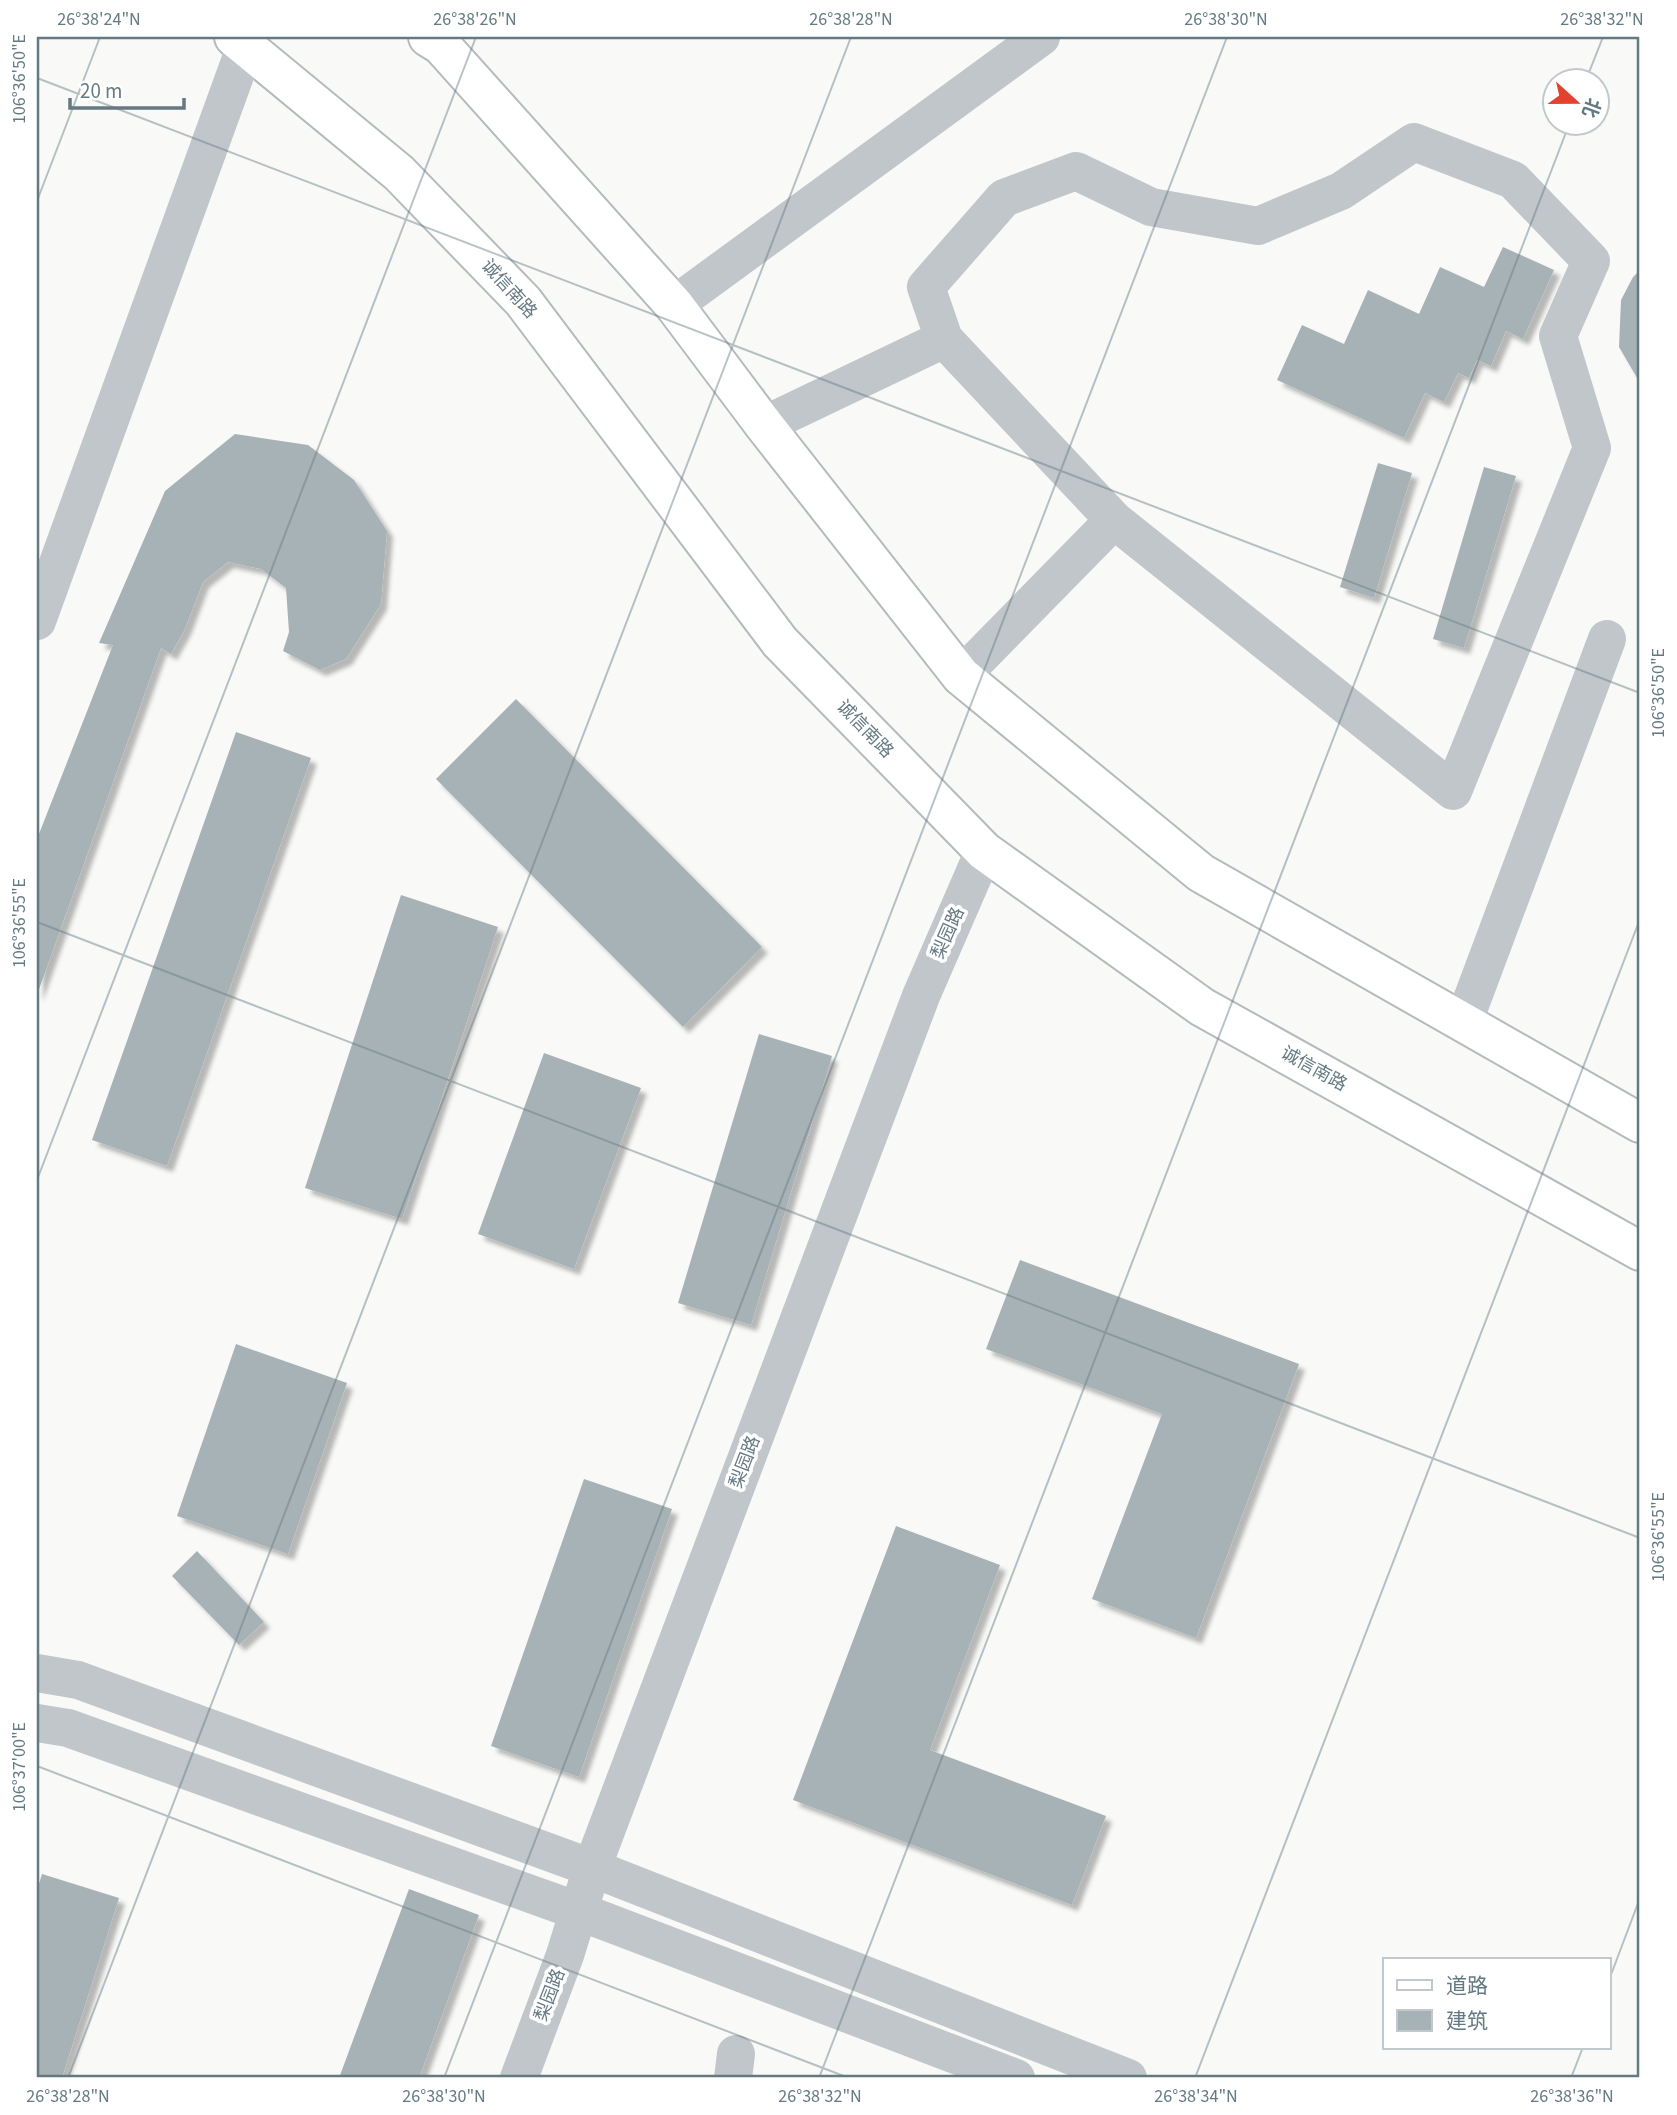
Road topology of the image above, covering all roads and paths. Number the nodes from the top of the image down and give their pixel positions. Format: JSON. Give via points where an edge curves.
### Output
{"nodes":[{"id":1,"x":428,"y":37,"type":"edge"},
{"id":2,"x":1041,"y":37,"type":"edge"},
{"id":3,"x":240,"y":41,"type":"edge"},
{"id":4,"x":674,"y":305,"type":"junction"},
{"id":5,"x":944,"y":339,"type":"junction"},
{"id":6,"x":764,"y":425,"type":"junction"},
{"id":7,"x":1114,"y":520,"type":"junction"},
{"id":8,"x":37,"y":621,"type":"edge"},
{"id":9,"x":1607,"y":639,"type":"dead end"},
{"id":10,"x":961,"y":676,"type":"junction"},
{"id":11,"x":984,"y":851,"type":"junction"},
{"id":12,"x":1464,"y":1021,"type":"junction"},
{"id":13,"x":1640,"y":1122,"type":"edge"},
{"id":14,"x":1640,"y":1251,"type":"edge"},
{"id":15,"x":37,"y":1673,"type":"edge"},
{"id":16,"x":37,"y":1723,"type":"edge"},
{"id":17,"x":592,"y":1868,"type":"junction"},
{"id":18,"x":578,"y":1911,"type":"junction"},
{"id":19,"x":519,"y":2078,"type":"edge"},
{"id":20,"x":1016,"y":2078,"type":"edge"},
{"id":21,"x":1128,"y":2078,"type":"edge"}],
"edges":[{"from":1,"to":4,"type":"main road","via":[[441,45]]},
{"from":2,"to":4,"type":"street"},
{"from":3,"to":8,"type":"street"},
{"from":3,"to":11,"type":"main road","name":"诚信南路","via":[[399,173],[523,301],[780,642]]},
{"from":4,"to":6,"type":"main road"},
{"from":5,"to":6,"type":"street"},
{"from":5,"to":7,"type":"street"},
{"from":5,"to":7,"type":"street","via":[[926,287],[1004,198],[1076,171],[1150,207],[1258,226],[1340,191],[1414,142],[1513,180],[1591,261],[1558,336],[1592,448],[1453,791]]},
{"from":6,"to":10,"type":"main road"},
{"from":7,"to":10,"type":"street"},
{"from":9,"to":12,"type":"street"},
{"from":10,"to":12,"type":"main road","via":[[1201,873]]},
{"from":11,"to":14,"type":"main road","name":"诚信南路","via":[[1202,1007]]},
{"from":11,"to":17,"type":"street","name":"梨园路","via":[[920,996]]},
{"from":12,"to":13,"type":"main road"},
{"from":15,"to":17,"type":"street","via":[[78,1680]]},
{"from":16,"to":18,"type":"street","via":[[68,1728]]},
{"from":17,"to":18,"type":"street","name":"梨园路"},
{"from":17,"to":21,"type":"street"},
{"from":18,"to":19,"type":"street","name":"梨园路"},
{"from":18,"to":20,"type":"street"}]}
